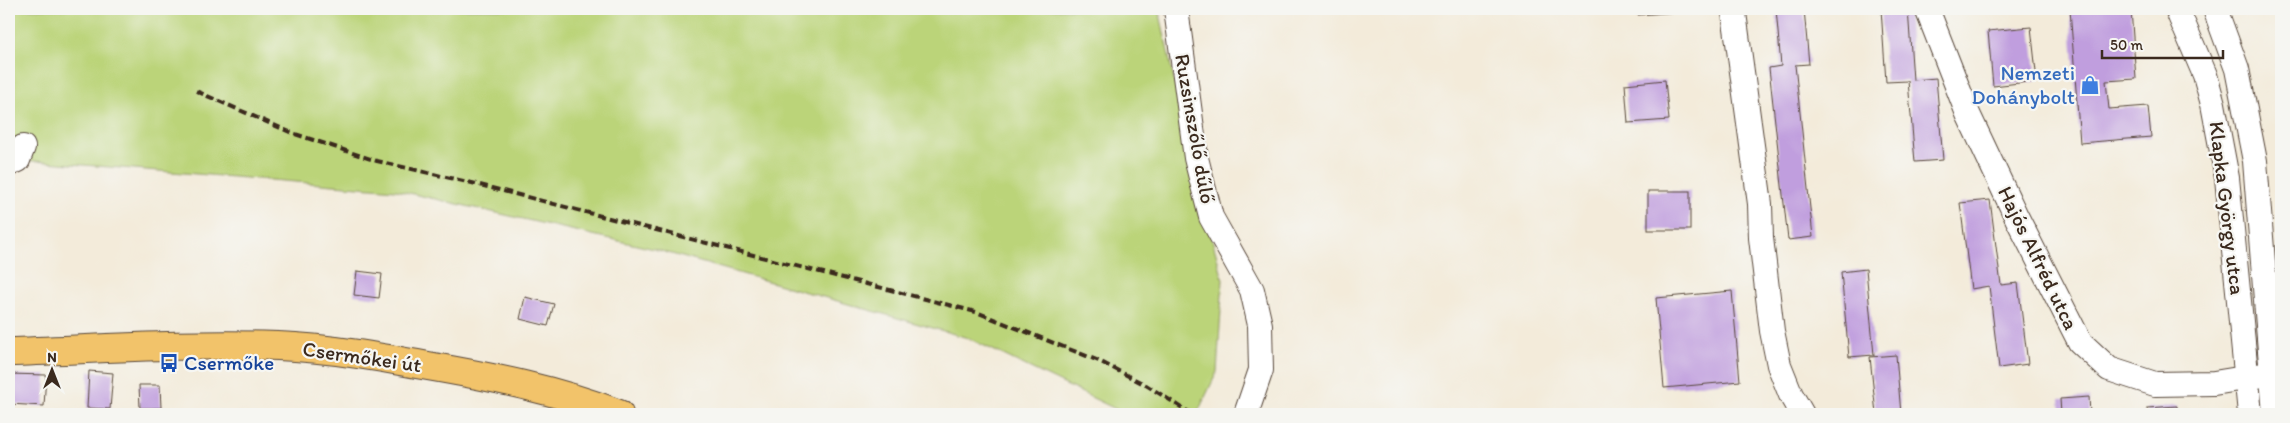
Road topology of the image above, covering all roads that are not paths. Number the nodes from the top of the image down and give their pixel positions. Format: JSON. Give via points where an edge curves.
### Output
{"nodes":[{"id":1,"x":1176,"y":9,"type":"edge"},
{"id":2,"x":1736,"y":9,"type":"edge"},
{"id":3,"x":1927,"y":9,"type":"edge"},
{"id":4,"x":2177,"y":9,"type":"edge"},
{"id":5,"x":2215,"y":9,"type":"edge"},
{"id":6,"x":9,"y":352,"type":"edge"},
{"id":7,"x":2276,"y":373,"type":"edge"},
{"id":8,"x":2246,"y":377,"type":"junction"},
{"id":9,"x":618,"y":414,"type":"edge"},
{"id":10,"x":1246,"y":414,"type":"edge"},
{"id":11,"x":1802,"y":414,"type":"edge"},
{"id":12,"x":2250,"y":414,"type":"edge"},
{"id":13,"x":2275,"y":414,"type":"edge"}],
"edges":[{"from":1,"to":10,"type":"street","name":"Ruzsinszőlő dűlő","via":[[1196,158],[1211,217],[1252,290],[1260,326],[1261,370]]},
{"from":2,"to":11,"type":"street","via":[[1772,331],[1779,365],[1790,395]]},
{"from":3,"to":8,"type":"street","name":"Hajós Alfréd utca","via":[[1968,114],[2080,342],[2109,370],[2154,384],[2214,384]]},
{"from":4,"to":8,"type":"street","name":"Klapka György utca","via":[[2214,104],[2227,178]]},
{"from":5,"to":7,"type":"street","name":"Klapka György utca","via":[[2238,69],[2255,161]]},
{"from":6,"to":9,"type":"main road","name":"Csermőkei út","via":[[279,346],[373,356],[466,373],[537,388]]},
{"from":7,"to":8,"type":"street","name":"Hajós Alfréd utca"},
{"from":7,"to":13,"type":"street","name":"Klapka György utca"},
{"from":8,"to":12,"type":"street","name":"Klapka György utca"}]}
